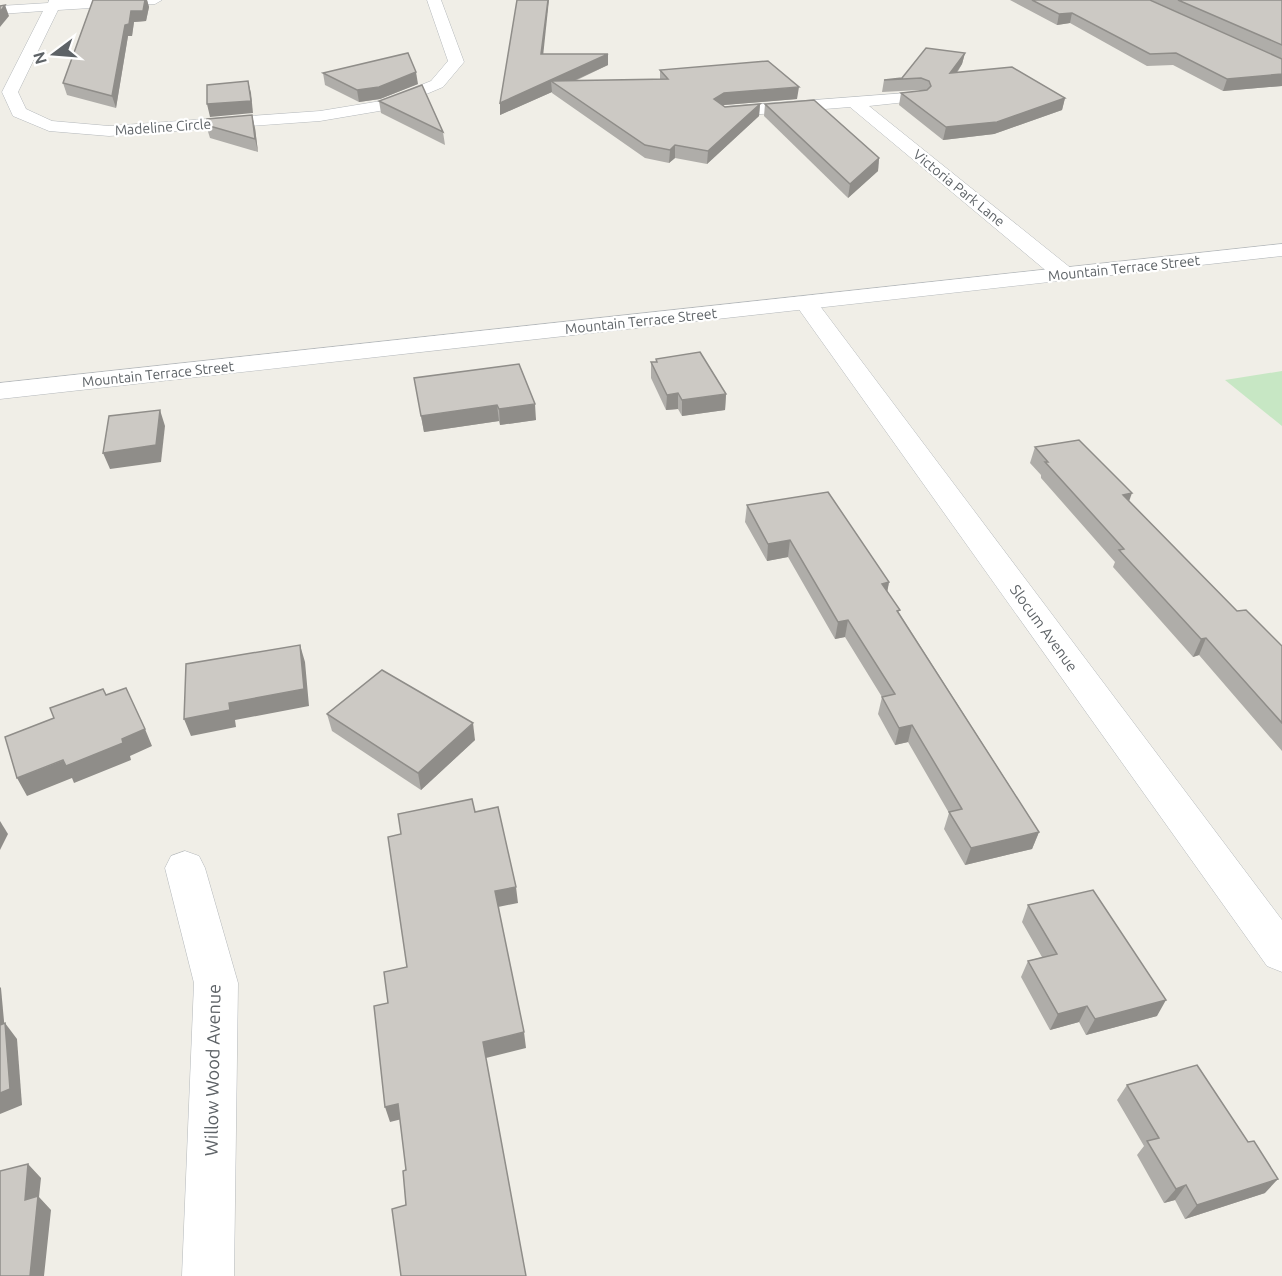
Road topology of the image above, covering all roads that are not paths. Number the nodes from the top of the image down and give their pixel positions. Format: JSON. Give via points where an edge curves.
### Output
{"nodes":[{"id":1,"x":155,"y":0,"type":"edge"},
{"id":2,"x":434,"y":0,"type":"edge"},
{"id":3,"x":55,"y":3,"type":"edge"},
{"id":4,"x":0,"y":10,"type":"edge"},
{"id":5,"x":919,"y":97,"type":"edge"},
{"id":6,"x":854,"y":102,"type":"junction"},
{"id":7,"x":724,"y":112,"type":"edge"},
{"id":8,"x":1282,"y":250,"type":"edge"},
{"id":9,"x":1064,"y":274,"type":"junction"},
{"id":10,"x":806,"y":303,"type":"junction"},
{"id":11,"x":0,"y":391,"type":"edge"},
{"id":12,"x":184,"y":868,"type":"dead end"},
{"id":13,"x":1282,"y":953,"type":"edge"},
{"id":14,"x":208,"y":1276,"type":"edge"}],
"edges":[{"from":1,"to":3,"type":"street"},
{"from":2,"to":3,"type":"street","name":"Madeline Circle","via":[[456,62],[437,84],[385,105],[320,116],[109,131],[49,126],[19,112],[10,92]]},
{"from":3,"to":4,"type":"street"},
{"from":5,"to":6,"type":"street"},
{"from":6,"to":7,"type":"street"},
{"from":6,"to":9,"type":"street","name":"Victoria Park Lane"},
{"from":8,"to":9,"type":"street","name":"Mountain Terrace Street"},
{"from":9,"to":10,"type":"street","name":"Mountain Terrace Street"},
{"from":10,"to":11,"type":"street","name":"Mountain Terrace Street"},
{"from":10,"to":13,"type":"street","name":"Slocum Avenue"},
{"from":12,"to":14,"type":"street","name":"Willow Wood Avenue","via":[[216,983]]}]}
